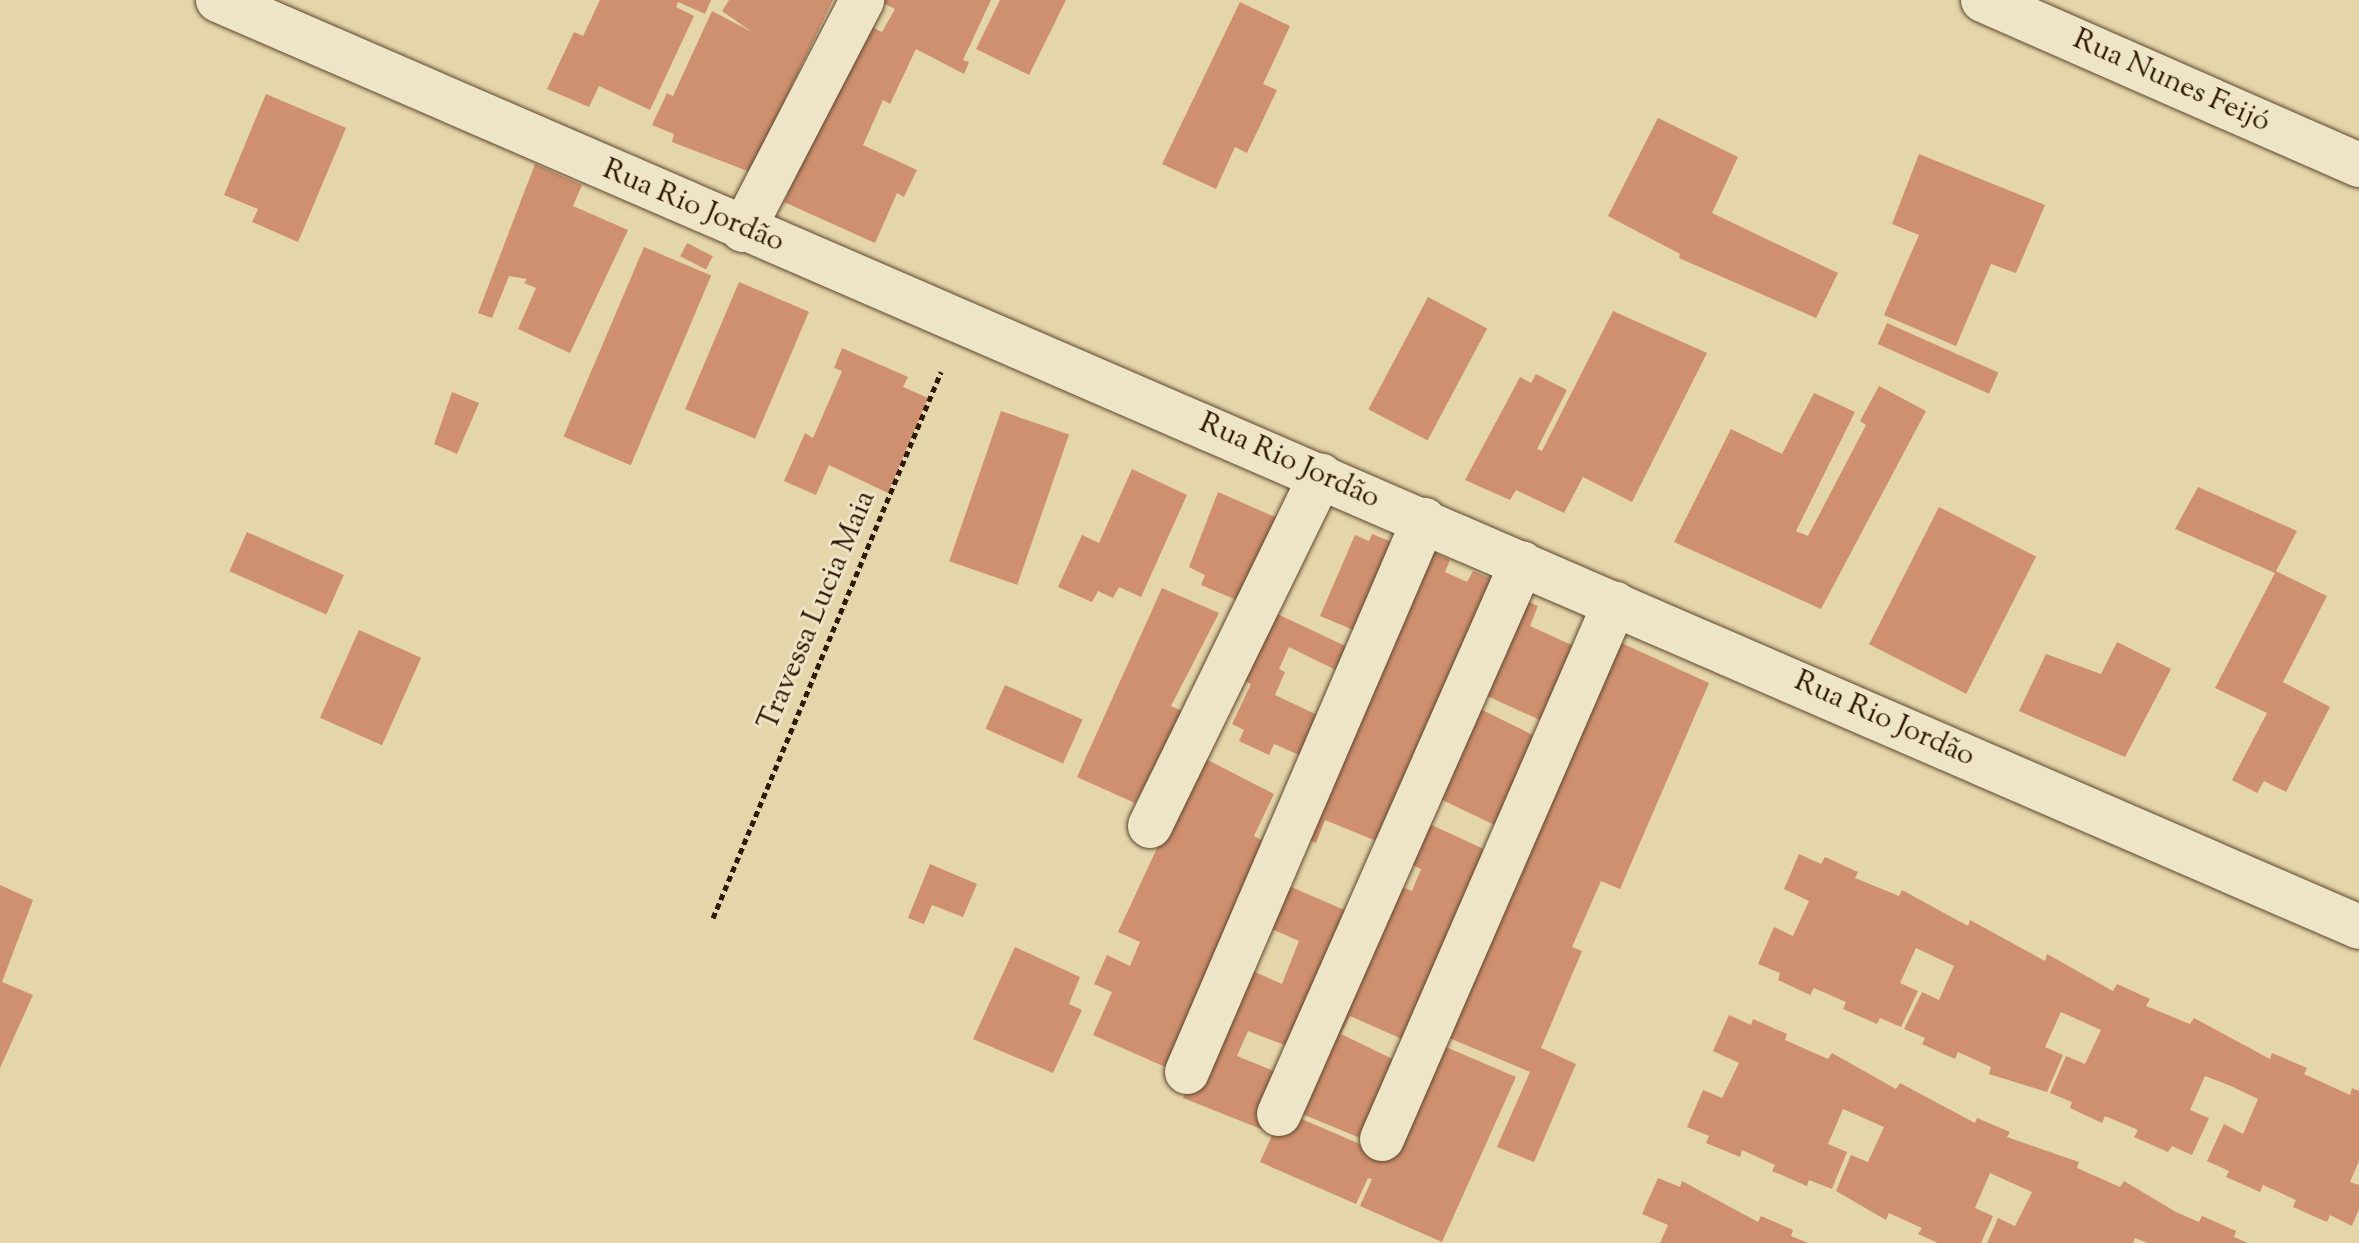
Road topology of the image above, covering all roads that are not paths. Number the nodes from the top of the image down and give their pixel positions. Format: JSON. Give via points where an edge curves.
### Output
{"nodes":[{"id":1,"x":218,"y":0,"type":"edge"},
{"id":2,"x":862,"y":0,"type":"edge"},
{"id":3,"x":1983,"y":0,"type":"edge"},
{"id":4,"x":2359,"y":165,"type":"edge"},
{"id":5,"x":743,"y":230,"type":"junction"},
{"id":6,"x":1321,"y":475,"type":"junction"},
{"id":7,"x":1424,"y":520,"type":"junction"},
{"id":8,"x":1522,"y":563,"type":"junction"},
{"id":9,"x":1615,"y":603,"type":"junction"},
{"id":10,"x":1150,"y":826,"type":"dead end"},
{"id":11,"x":2359,"y":927,"type":"edge"},
{"id":12,"x":1187,"y":1072,"type":"dead end"},
{"id":13,"x":1279,"y":1114,"type":"dead end"},
{"id":14,"x":1382,"y":1139,"type":"dead end"}],
"edges":[{"from":1,"to":5,"type":"street","name":"Rua Rio Jordão"},
{"from":2,"to":5,"type":"street"},
{"from":3,"to":4,"type":"street","name":"Rua Nunes Feijó"},
{"from":5,"to":6,"type":"street","name":"Rua Rio Jordão"},
{"from":6,"to":7,"type":"street","name":"Rua Rio Jordão"},
{"from":6,"to":10,"type":"street"},
{"from":7,"to":8,"type":"street","name":"Rua Rio Jordão"},
{"from":7,"to":12,"type":"street"},
{"from":8,"to":9,"type":"street","name":"Rua Rio Jordão"},
{"from":8,"to":13,"type":"street"},
{"from":9,"to":11,"type":"street","name":"Rua Rio Jordão"},
{"from":9,"to":14,"type":"street"}]}
